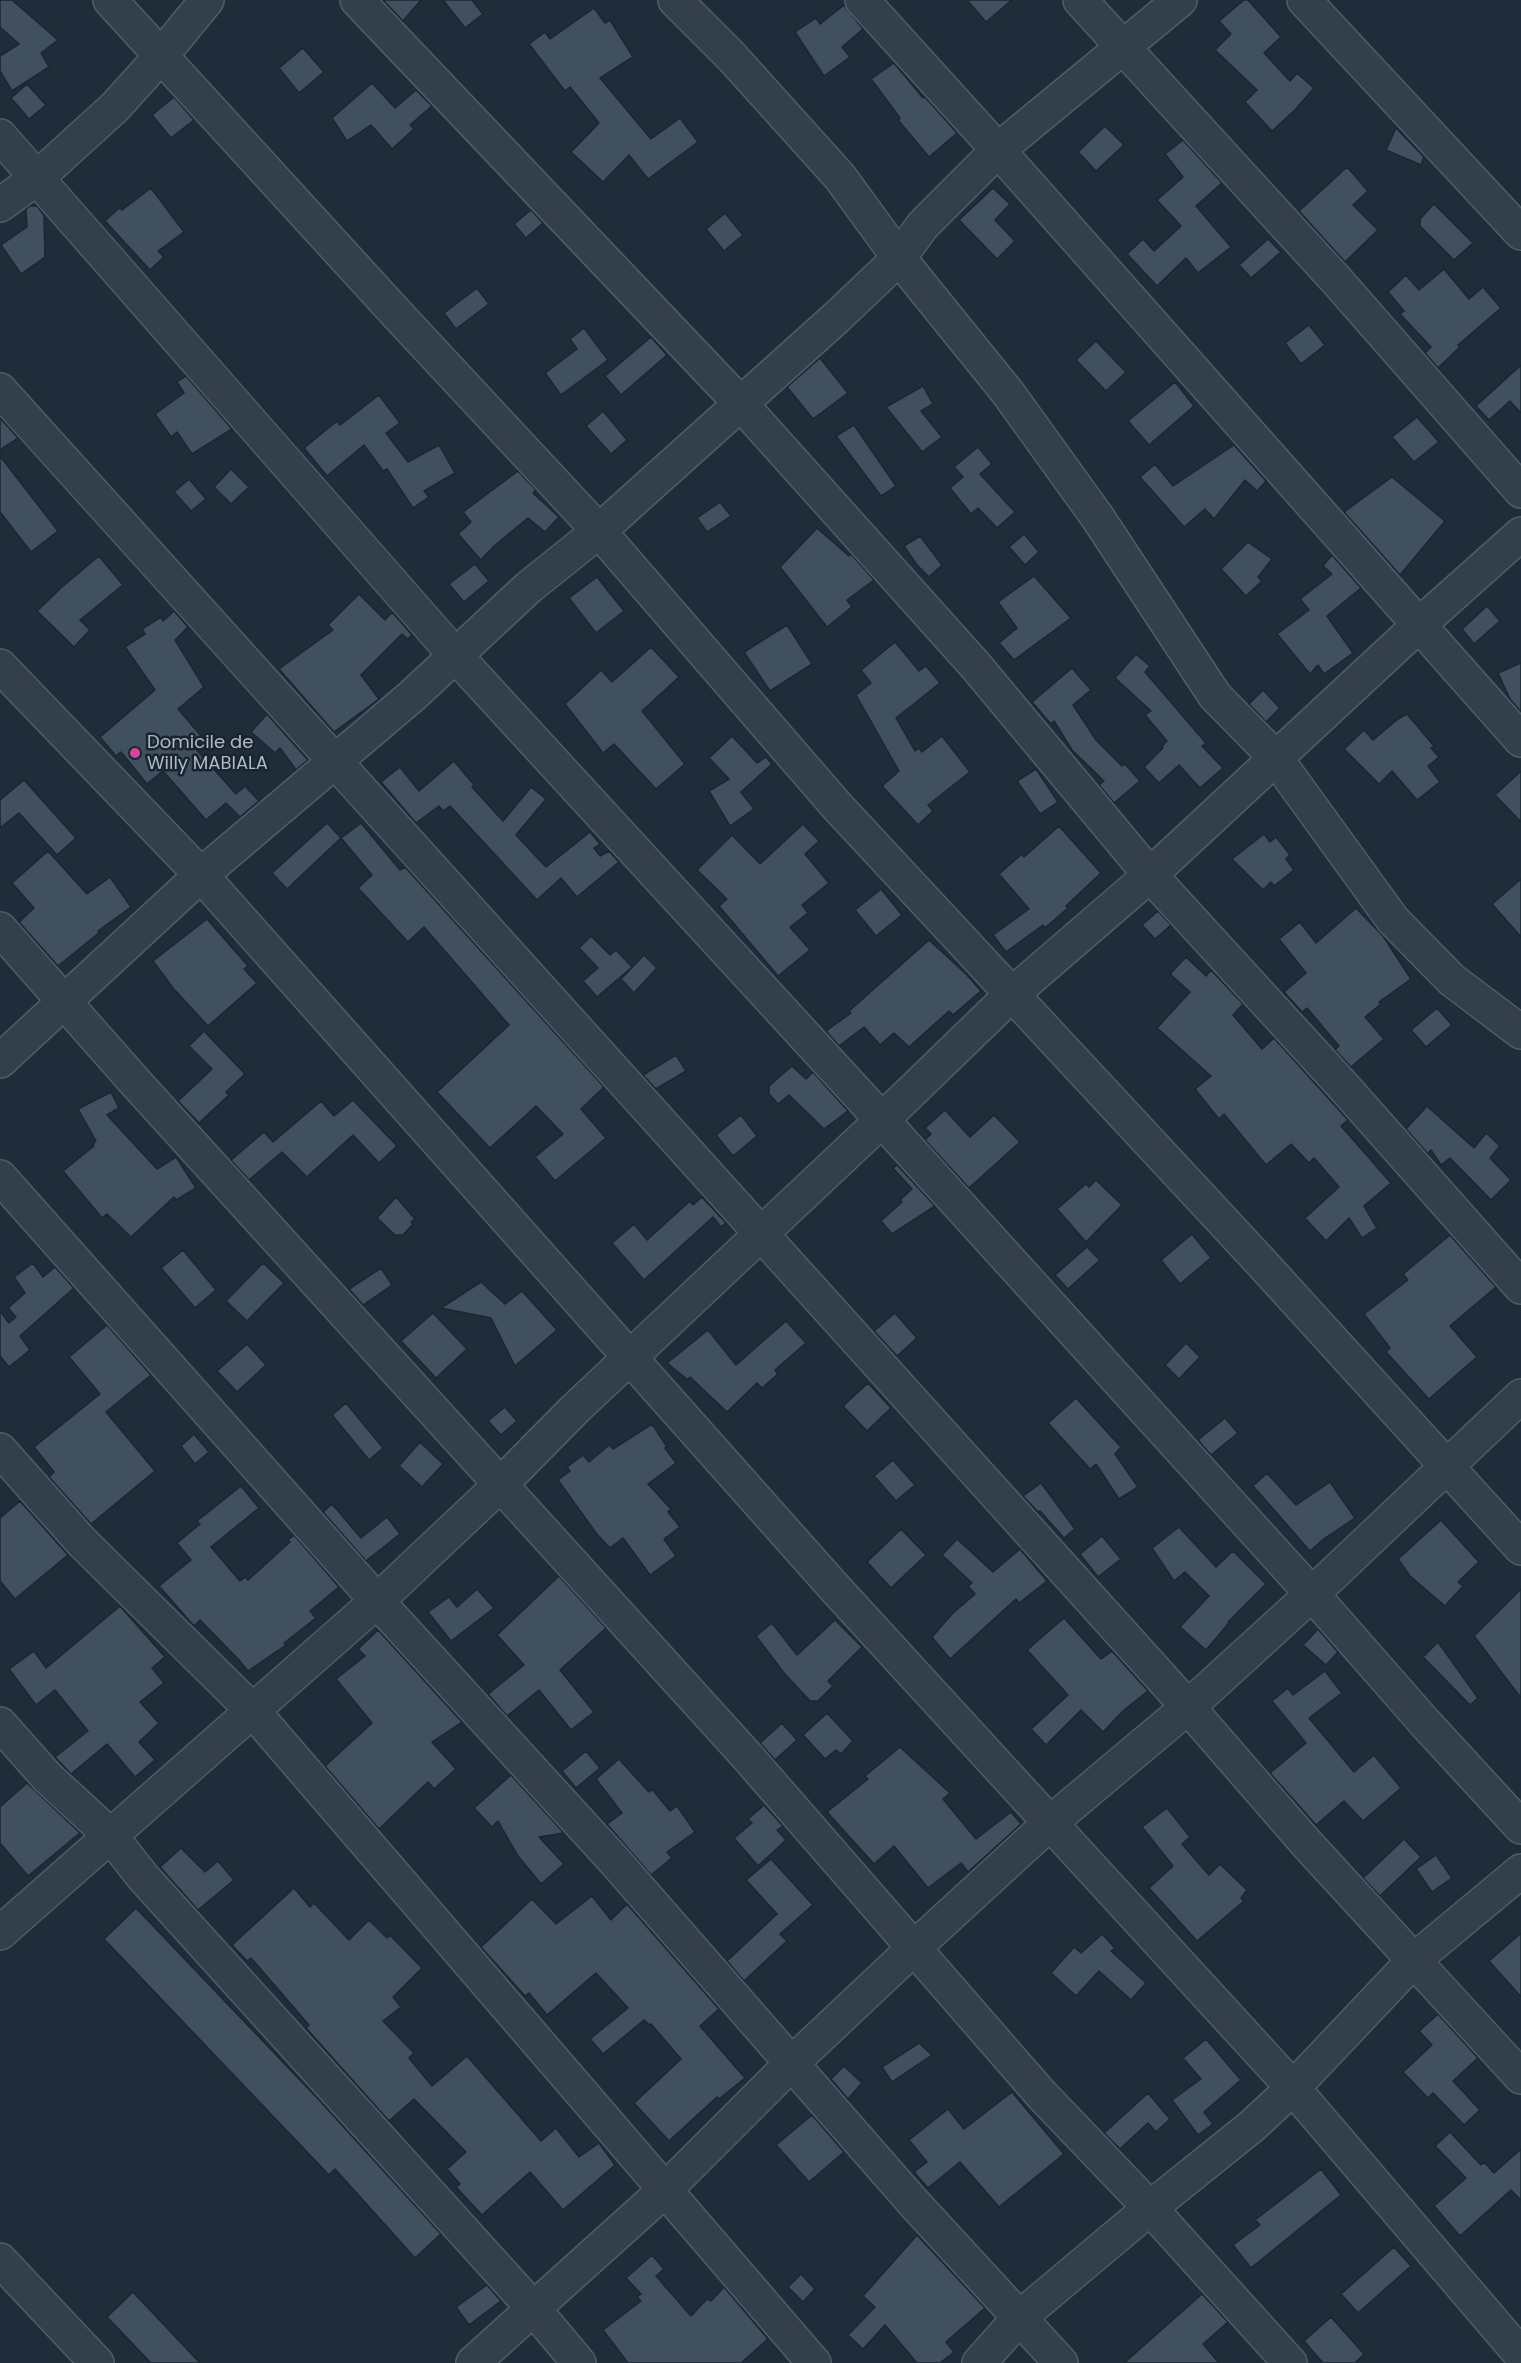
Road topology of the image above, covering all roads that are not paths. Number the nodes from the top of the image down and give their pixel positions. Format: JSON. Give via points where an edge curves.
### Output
{"nodes":[{"id":1,"x":110,"y":0,"type":"edge"},
{"id":2,"x":207,"y":0,"type":"edge"},
{"id":3,"x":357,"y":0,"type":"edge"},
{"id":4,"x":675,"y":0,"type":"edge"},
{"id":5,"x":862,"y":0,"type":"edge"},
{"id":6,"x":1080,"y":0,"type":"edge"},
{"id":7,"x":1180,"y":0,"type":"edge"},
{"id":8,"x":1304,"y":0,"type":"edge"},
{"id":9,"x":1123,"y":48,"type":"junction"},
{"id":10,"x":161,"y":56,"type":"junction"},
{"id":11,"x":0,"y":136,"type":"edge"},
{"id":12,"x":998,"y":150,"type":"junction"},
{"id":13,"x":37,"y":178,"type":"junction"},
{"id":14,"x":0,"y":205,"type":"edge"},
{"id":15,"x":1521,"y":232,"type":"edge"},
{"id":16,"x":899,"y":258,"type":"junction"},
{"id":17,"x":0,"y":390,"type":"edge"},
{"id":18,"x":741,"y":404,"type":"junction"},
{"id":19,"x":1521,"y":491,"type":"edge"},
{"id":20,"x":599,"y":531,"type":"junction"},
{"id":21,"x":1521,"y":534,"type":"edge"},
{"id":22,"x":1419,"y":625,"type":"junction"},
{"id":23,"x":455,"y":655,"type":"junction"},
{"id":24,"x":0,"y":666,"type":"edge"},
{"id":25,"x":1521,"y":740,"type":"edge"},
{"id":26,"x":1275,"y":757,"type":"junction"},
{"id":27,"x":334,"y":760,"type":"junction"},
{"id":28,"x":201,"y":875,"type":"junction"},
{"id":29,"x":1150,"y":875,"type":"junction"},
{"id":30,"x":0,"y":929,"type":"edge"},
{"id":31,"x":1011,"y":995,"type":"junction"},
{"id":32,"x":64,"y":1002,"type":"junction"},
{"id":33,"x":1521,"y":1032,"type":"edge"},
{"id":34,"x":0,"y":1061,"type":"edge"},
{"id":35,"x":882,"y":1120,"type":"junction"},
{"id":36,"x":0,"y":1177,"type":"edge"},
{"id":37,"x":759,"y":1234,"type":"junction"},
{"id":38,"x":1521,"y":1287,"type":"edge"},
{"id":39,"x":630,"y":1357,"type":"junction"},
{"id":40,"x":1521,"y":1396,"type":"edge"},
{"id":41,"x":0,"y":1450,"type":"edge"},
{"id":42,"x":1446,"y":1465,"type":"junction"},
{"id":43,"x":500,"y":1485,"type":"junction"},
{"id":44,"x":1521,"y":1548,"type":"edge"},
{"id":45,"x":1312,"y":1593,"type":"junction"},
{"id":46,"x":377,"y":1601,"type":"junction"},
{"id":47,"x":1188,"y":1707,"type":"junction"},
{"id":48,"x":252,"y":1710,"type":"junction"},
{"id":49,"x":0,"y":1724,"type":"edge"},
{"id":50,"x":1051,"y":1822,"type":"junction"},
{"id":51,"x":1521,"y":1827,"type":"edge"},
{"id":52,"x":110,"y":1835,"type":"junction"},
{"id":53,"x":1521,"y":1871,"type":"edge"},
{"id":54,"x":0,"y":1934,"type":"edge"},
{"id":55,"x":914,"y":1948,"type":"junction"},
{"id":56,"x":1414,"y":1960,"type":"junction"},
{"id":57,"x":793,"y":2062,"type":"junction"},
{"id":58,"x":1521,"y":2077,"type":"edge"},
{"id":59,"x":1293,"y":2088,"type":"junction"},
{"id":60,"x":664,"y":2191,"type":"junction"},
{"id":61,"x":1150,"y":2208,"type":"junction"},
{"id":62,"x":0,"y":2260,"type":"edge"},
{"id":63,"x":533,"y":2308,"type":"junction"},
{"id":64,"x":1019,"y":2318,"type":"junction"},
{"id":65,"x":1521,"y":2355,"type":"edge"},
{"id":66,"x":97,"y":2363,"type":"edge"},
{"id":67,"x":473,"y":2363,"type":"edge"},
{"id":68,"x":579,"y":2363,"type":"edge"},
{"id":69,"x":814,"y":2363,"type":"edge"},
{"id":70,"x":979,"y":2363,"type":"edge"},
{"id":71,"x":1061,"y":2363,"type":"edge"},
{"id":72,"x":1290,"y":2363,"type":"edge"}],
"edges":[{"from":1,"to":10,"type":"street"},
{"from":2,"to":10,"type":"street"},
{"from":3,"to":18,"type":"street"},
{"from":4,"to":16,"type":"street","via":[[840,177]]},
{"from":5,"to":12,"type":"street"},
{"from":6,"to":9,"type":"street"},
{"from":7,"to":9,"type":"street"},
{"from":8,"to":15,"type":"street"},
{"from":9,"to":12,"type":"street"},
{"from":9,"to":19,"type":"street","via":[[1338,282]]},
{"from":10,"to":13,"type":"street","via":[[115,107]]},
{"from":10,"to":20,"type":"street"},
{"from":11,"to":13,"type":"street"},
{"from":12,"to":16,"type":"street","via":[[923,225]]},
{"from":12,"to":22,"type":"street"},
{"from":13,"to":14,"type":"street"},
{"from":13,"to":23,"type":"street"},
{"from":16,"to":18,"type":"street"},
{"from":16,"to":26,"type":"street","via":[[1008,393],[1098,518],[1215,696]]},
{"from":17,"to":27,"type":"street"},
{"from":18,"to":20,"type":"street"},
{"from":18,"to":29,"type":"street","via":[[975,665]]},
{"from":20,"to":23,"type":"street","via":[[529,587]]},
{"from":20,"to":31,"type":"street","via":[[836,805]]},
{"from":21,"to":22,"type":"street"},
{"from":22,"to":25,"type":"street"},
{"from":22,"to":26,"type":"street"},
{"from":23,"to":27,"type":"street"},
{"from":23,"to":35,"type":"street"},
{"from":24,"to":28,"type":"street"},
{"from":26,"to":29,"type":"street"},
{"from":26,"to":33,"type":"street","via":[[1393,920],[1452,980]]},
{"from":27,"to":28,"type":"street"},
{"from":27,"to":37,"type":"street"},
{"from":28,"to":32,"type":"street"},
{"from":28,"to":39,"type":"street"},
{"from":29,"to":31,"type":"street"},
{"from":29,"to":38,"type":"street"},
{"from":30,"to":32,"type":"street"},
{"from":31,"to":35,"type":"street"},
{"from":31,"to":42,"type":"street"},
{"from":32,"to":34,"type":"street"},
{"from":32,"to":43,"type":"street"},
{"from":35,"to":37,"type":"street"},
{"from":35,"to":45,"type":"street"},
{"from":36,"to":46,"type":"street"},
{"from":37,"to":39,"type":"street"},
{"from":37,"to":47,"type":"street"},
{"from":39,"to":43,"type":"street"},
{"from":39,"to":50,"type":"street","via":[[832,1586]]},
{"from":40,"to":42,"type":"street"},
{"from":41,"to":48,"type":"street","via":[[81,1541]]},
{"from":42,"to":44,"type":"street"},
{"from":42,"to":45,"type":"street"},
{"from":43,"to":46,"type":"street"},
{"from":43,"to":55,"type":"street","via":[[746,1755]]},
{"from":45,"to":47,"type":"street"},
{"from":45,"to":51,"type":"street"},
{"from":46,"to":48,"type":"street"},
{"from":46,"to":57,"type":"street"},
{"from":47,"to":50,"type":"street"},
{"from":47,"to":56,"type":"street"},
{"from":48,"to":52,"type":"street"},
{"from":48,"to":60,"type":"street"},
{"from":49,"to":52,"type":"street","via":[[48,1778]]},
{"from":50,"to":55,"type":"street"},
{"from":50,"to":59,"type":"street"},
{"from":52,"to":54,"type":"street"},
{"from":52,"to":63,"type":"street"},
{"from":53,"to":56,"type":"street"},
{"from":55,"to":57,"type":"street"},
{"from":55,"to":61,"type":"street","via":[[1041,2094]]},
{"from":56,"to":58,"type":"street"},
{"from":56,"to":59,"type":"street"},
{"from":57,"to":60,"type":"street"},
{"from":57,"to":64,"type":"street"},
{"from":59,"to":61,"type":"street"},
{"from":59,"to":65,"type":"street"},
{"from":60,"to":63,"type":"street"},
{"from":60,"to":69,"type":"street"},
{"from":61,"to":64,"type":"street"},
{"from":61,"to":72,"type":"street"},
{"from":62,"to":66,"type":"street"},
{"from":63,"to":67,"type":"street"},
{"from":63,"to":68,"type":"street"},
{"from":64,"to":70,"type":"street"},
{"from":64,"to":71,"type":"street"}]}
